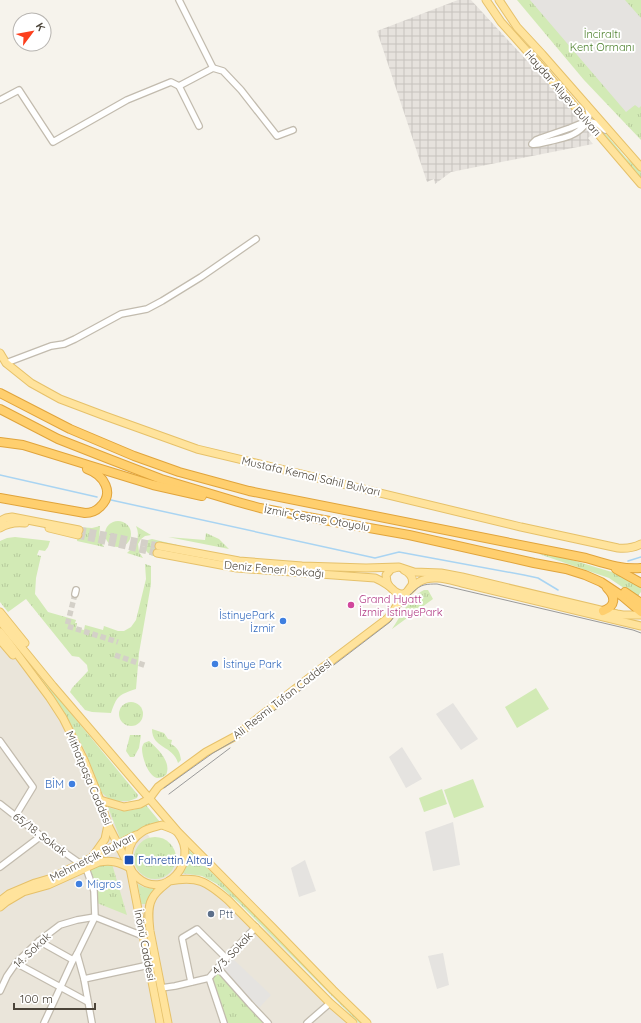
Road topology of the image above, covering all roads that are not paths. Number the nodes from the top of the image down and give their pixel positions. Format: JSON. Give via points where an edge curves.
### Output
{"nodes":[{"id":1,"x":179,"y":0,"type":"edge"},
{"id":2,"x":486,"y":0,"type":"edge"},
{"id":3,"x":499,"y":0,"type":"edge"},
{"id":4,"x":542,"y":54,"type":"junction"},
{"id":5,"x":535,"y":60,"type":"junction"},
{"id":6,"x":213,"y":68,"type":"junction"},
{"id":7,"x":179,"y":86,"type":"junction"},
{"id":8,"x":0,"y":100,"type":"edge"},
{"id":9,"x":587,"y":105,"type":"junction"},
{"id":10,"x":588,"y":121,"type":"junction"},
{"id":11,"x":199,"y":126,"type":"dead end"},
{"id":12,"x":293,"y":130,"type":"dead end"},
{"id":13,"x":633,"y":159,"type":"junction"},
{"id":14,"x":641,"y":167,"type":"edge"},
{"id":15,"x":641,"y":184,"type":"edge"},
{"id":16,"x":256,"y":239,"type":"dead end"},
{"id":17,"x":0,"y":353,"type":"edge"},
{"id":18,"x":6,"y":363,"type":"junction"},
{"id":19,"x":0,"y":393,"type":"edge"},
{"id":20,"x":0,"y":409,"type":"edge"},
{"id":21,"x":0,"y":442,"type":"edge"},
{"id":22,"x":23,"y":445,"type":"junction"},
{"id":23,"x":0,"y":498,"type":"edge"},
{"id":24,"x":238,"y":502,"type":"junction"},
{"id":25,"x":0,"y":522,"type":"edge"},
{"id":26,"x":0,"y":528,"type":"edge"},
{"id":27,"x":641,"y":544,"type":"edge"},
{"id":28,"x":606,"y":564,"type":"junction"},
{"id":29,"x":399,"y":567,"type":"junction"},
{"id":30,"x":641,"y":568,"type":"edge"},
{"id":31,"x":601,"y":582,"type":"junction"},
{"id":32,"x":641,"y":583,"type":"edge"},
{"id":33,"x":389,"y":586,"type":"junction"},
{"id":34,"x":407,"y":592,"type":"junction"},
{"id":35,"x":640,"y":609,"type":"edge"},
{"id":36,"x":0,"y":612,"type":"edge"},
{"id":37,"x":603,"y":614,"type":"junction"},
{"id":38,"x":0,"y":621,"type":"edge"},
{"id":39,"x":641,"y":626,"type":"edge"},
{"id":40,"x":0,"y":632,"type":"edge"},
{"id":41,"x":0,"y":640,"type":"edge"},
{"id":42,"x":50,"y":698,"type":"junction"},
{"id":43,"x":77,"y":714,"type":"junction"},
{"id":44,"x":0,"y":742,"type":"edge"},
{"id":45,"x":149,"y":799,"type":"junction"},
{"id":46,"x":100,"y":800,"type":"junction"},
{"id":47,"x":0,"y":804,"type":"edge"},
{"id":48,"x":16,"y":815,"type":"junction"},
{"id":49,"x":108,"y":825,"type":"junction"},
{"id":50,"x":141,"y":832,"type":"junction"},
{"id":51,"x":178,"y":832,"type":"junction"},
{"id":52,"x":41,"y":836,"type":"junction"},
{"id":53,"x":118,"y":845,"type":"junction"},
{"id":54,"x":91,"y":858,"type":"junction"},
{"id":55,"x":84,"y":866,"type":"junction"},
{"id":56,"x":0,"y":867,"type":"edge"},
{"id":57,"x":130,"y":868,"type":"junction"},
{"id":58,"x":169,"y":881,"type":"junction"},
{"id":59,"x":0,"y":901,"type":"edge"},
{"id":60,"x":0,"y":907,"type":"edge"},
{"id":61,"x":95,"y":917,"type":"junction"},
{"id":62,"x":256,"y":928,"type":"junction"},
{"id":63,"x":143,"y":936,"type":"junction"},
{"id":64,"x":39,"y":941,"type":"junction"},
{"id":65,"x":78,"y":954,"type":"junction"},
{"id":66,"x":226,"y":958,"type":"junction"},
{"id":67,"x":73,"y":960,"type":"junction"},
{"id":68,"x":16,"y":963,"type":"junction"},
{"id":69,"x":148,"y":965,"type":"junction"},
{"id":70,"x":218,"y":968,"type":"junction"},
{"id":71,"x":209,"y":978,"type":"junction"},
{"id":72,"x":84,"y":979,"type":"junction"},
{"id":73,"x":191,"y":982,"type":"junction"},
{"id":74,"x":60,"y":987,"type":"junction"},
{"id":75,"x":161,"y":988,"type":"junction"},
{"id":76,"x":0,"y":991,"type":"edge"},
{"id":77,"x":88,"y":1002,"type":"junction"},
{"id":78,"x":330,"y":1002,"type":"junction"},
{"id":79,"x":44,"y":1023,"type":"edge"},
{"id":80,"x":92,"y":1023,"type":"edge"},
{"id":81,"x":160,"y":1023,"type":"edge"},
{"id":82,"x":168,"y":1023,"type":"edge"},
{"id":83,"x":224,"y":1023,"type":"edge"},
{"id":84,"x":268,"y":1023,"type":"edge"},
{"id":85,"x":307,"y":1023,"type":"edge"},
{"id":86,"x":353,"y":1023,"type":"edge"},
{"id":87,"x":366,"y":1023,"type":"edge"}],
"edges":[{"from":1,"to":6,"type":"street"},
{"from":2,"to":5,"type":"main road","name":"Haydar Aliyev Bulvarı","via":[[501,22]]},
{"from":3,"to":4,"type":"main road","name":"Haydar Aliyev Bulvarı","via":[[517,27]]},
{"from":4,"to":5,"type":"main road"},
{"from":4,"to":9,"type":"main road","name":"Haydar Aliyev Bulvarı"},
{"from":5,"to":10,"type":"main road","name":"Haydar Aliyev Bulvarı"},
{"from":6,"to":7,"type":"street"},
{"from":6,"to":12,"type":"street","via":[[223,71],[242,90],[277,136]]},
{"from":7,"to":8,"type":"street","via":[[171,82],[127,100],[53,142],[19,90]]},
{"from":7,"to":11,"type":"street"},
{"from":9,"to":10,"type":"street"},
{"from":9,"to":13,"type":"main road","name":"Haydar Aliyev Bulvarı"},
{"from":10,"to":10,"type":"street","via":[[536,140],[532,144],[566,138],[579,131]]},
{"from":10,"to":13,"type":"street","via":[[604,129]]},
{"from":10,"to":15,"type":"main road","name":"Haydar Aliyev Bulvarı"},
{"from":13,"to":14,"type":"main road","name":"Haydar Aliyev Bulvarı"},
{"from":16,"to":18,"type":"street","via":[[201,277],[152,306],[121,314],[64,344],[51,346]]},
{"from":17,"to":18,"type":"main road","name":"Mustafa Kemal Sahil Bulvarı"},
{"from":18,"to":27,"type":"main road","name":"Mustafa Kemal Sahil Bulvarı","via":[[31,383],[60,399],[197,449],[611,547],[630,548]]},
{"from":19,"to":28,"type":"highway","name":"İzmir-Çeşme Otoyolu","via":[[70,429],[134,456],[207,480],[249,491]]},
{"from":20,"to":24,"type":"highway","name":"İzmir-Çeşme Otoyolu","via":[[58,439],[109,459],[161,479]]},
{"from":21,"to":22,"type":"highway"},
{"from":22,"to":23,"type":"highway","via":[[92,471],[105,484],[105,500],[97,510],[85,513]]},
{"from":22,"to":24,"type":"highway","via":[[153,485]]},
{"from":24,"to":31,"type":"highway","name":"İzmir-Çeşme Otoyolu","via":[[566,569]]},
{"from":25,"to":26,"type":"main road","via":[[12,518],[78,533],[18,522]]},
{"from":28,"to":30,"type":"highway"},
{"from":28,"to":32,"type":"highway"},
{"from":29,"to":33,"type":"main road","via":[[391,569],[386,575]]},
{"from":29,"to":33,"type":"main road","name":"Deniz Feneri Sokağı","via":[[302,566],[158,550],[237,568],[375,578]]},
{"from":29,"to":34,"type":"main road","via":[[408,572],[412,579],[412,585]]},
{"from":29,"to":37,"type":"main road","name":"Deniz Feneri Sokağı","via":[[414,572],[462,576]]},
{"from":31,"to":35,"type":"highway","name":"İzmir-Çeşme Otoyolu","via":[[613,584]]},
{"from":31,"to":37,"type":"highway","via":[[611,592],[614,600]]},
{"from":33,"to":34,"type":"main road","name":"Deniz Feneri Sokağı","via":[[396,593]]},
{"from":34,"to":37,"type":"main road","via":[[420,581],[440,579]]},
{"from":34,"to":45,"type":"main road","name":"Ali Resmi Tufan Caddesi","via":[[388,618],[234,737],[206,752],[158,788]]},
{"from":35,"to":37,"type":"main road","via":[[624,615]]},
{"from":36,"to":43,"type":"main road"},
{"from":37,"to":39,"type":"main road"},
{"from":38,"to":43,"type":"main road","name":"Mithatpaşa Caddesi"},
{"from":40,"to":42,"type":"main road","name":"Mithatpaşa Caddesi"},
{"from":41,"to":42,"type":"main road"},
{"from":42,"to":46,"type":"main road","name":"Mithatpaşa Caddesi","via":[[74,740]]},
{"from":43,"to":45,"type":"main road","name":"Mithatpaşa Caddesi"},
{"from":44,"to":48,"type":"street","via":[[33,787]]},
{"from":45,"to":46,"type":"main road","via":[[124,808]]},
{"from":45,"to":51,"type":"main road","name":"Mithatpaşa Caddesi"},
{"from":46,"to":49,"type":"main road","name":"Mithatpaşa Caddesi"},
{"from":47,"to":48,"type":"street","name":"65/18. Sokak"},
{"from":48,"to":52,"type":"street","name":"65/18. Sokak"},
{"from":49,"to":53,"type":"main road","name":"Mithatpaşa Caddesi"},
{"from":49,"to":54,"type":"main road","via":[[105,839]]},
{"from":50,"to":51,"type":"main road","via":[[162,826]]},
{"from":50,"to":53,"type":"main road","name":"Mehmetçik Bulvarı"},
{"from":50,"to":57,"type":"main road","via":[[128,852]]},
{"from":51,"to":58,"type":"main road","via":[[184,845],[184,864]]},
{"from":51,"to":87,"type":"main road"},
{"from":52,"to":55,"type":"street","name":"65/18. Sokak"},
{"from":52,"to":56,"type":"street"},
{"from":53,"to":54,"type":"main road","name":"Mehmetçik Bulvarı"},
{"from":53,"to":57,"type":"main road","name":"Mithatpaşa Caddesi"},
{"from":54,"to":55,"type":"main road","name":"Mehmetçik Bulvarı"},
{"from":55,"to":57,"type":"main road","name":"Mehmetçik Bulvarı","via":[[108,861],[121,863]]},
{"from":55,"to":59,"type":"main road","name":"Mehmetçik Bulvarı","via":[[35,883],[9,894]]},
{"from":55,"to":60,"type":"main road","name":"Mehmetçik Bulvarı","via":[[48,885],[23,892]]},
{"from":55,"to":61,"type":"street","via":[[94,891]]},
{"from":57,"to":58,"type":"main road","via":[[142,881],[150,884]]},
{"from":57,"to":63,"type":"main road","name":"İnönü Caddesi"},
{"from":58,"to":62,"type":"main road","via":[[193,879],[214,888]]},
{"from":58,"to":75,"type":"main road","name":"İnönü Caddesi","via":[[151,899],[148,917]]},
{"from":61,"to":63,"type":"street"},
{"from":61,"to":64,"type":"street","name":"14. Sokak","via":[[60,925]]},
{"from":61,"to":65,"type":"street"},
{"from":62,"to":66,"type":"street","name":"4/3. Sokak"},
{"from":62,"to":78,"type":"main road"},
{"from":63,"to":69,"type":"main road","name":"İnönü Caddesi"},
{"from":64,"to":67,"type":"street"},
{"from":64,"to":68,"type":"street","name":"14. Sokak"},
{"from":65,"to":67,"type":"street"},
{"from":65,"to":72,"type":"street"},
{"from":66,"to":70,"type":"street","name":"4/3. Sokak"},
{"from":66,"to":73,"type":"street","via":[[197,929],[182,938]]},
{"from":67,"to":74,"type":"street"},
{"from":68,"to":74,"type":"street"},
{"from":68,"to":76,"type":"street","name":"14. Sokak"},
{"from":69,"to":72,"type":"street"},
{"from":69,"to":81,"type":"main road","name":"İnönü Caddesi"},
{"from":70,"to":71,"type":"street","name":"4/3. Sokak"},
{"from":70,"to":84,"type":"street"},
{"from":71,"to":73,"type":"street","name":"4/3. Sokak"},
{"from":71,"to":83,"type":"street"},
{"from":72,"to":77,"type":"street"},
{"from":73,"to":75,"type":"street","name":"4/3. Sokak"},
{"from":74,"to":77,"type":"street"},
{"from":74,"to":79,"type":"street"},
{"from":75,"to":82,"type":"main road","name":"İnönü Caddesi"},
{"from":77,"to":80,"type":"street"},
{"from":78,"to":85,"type":"street"},
{"from":78,"to":86,"type":"main road"}]}
